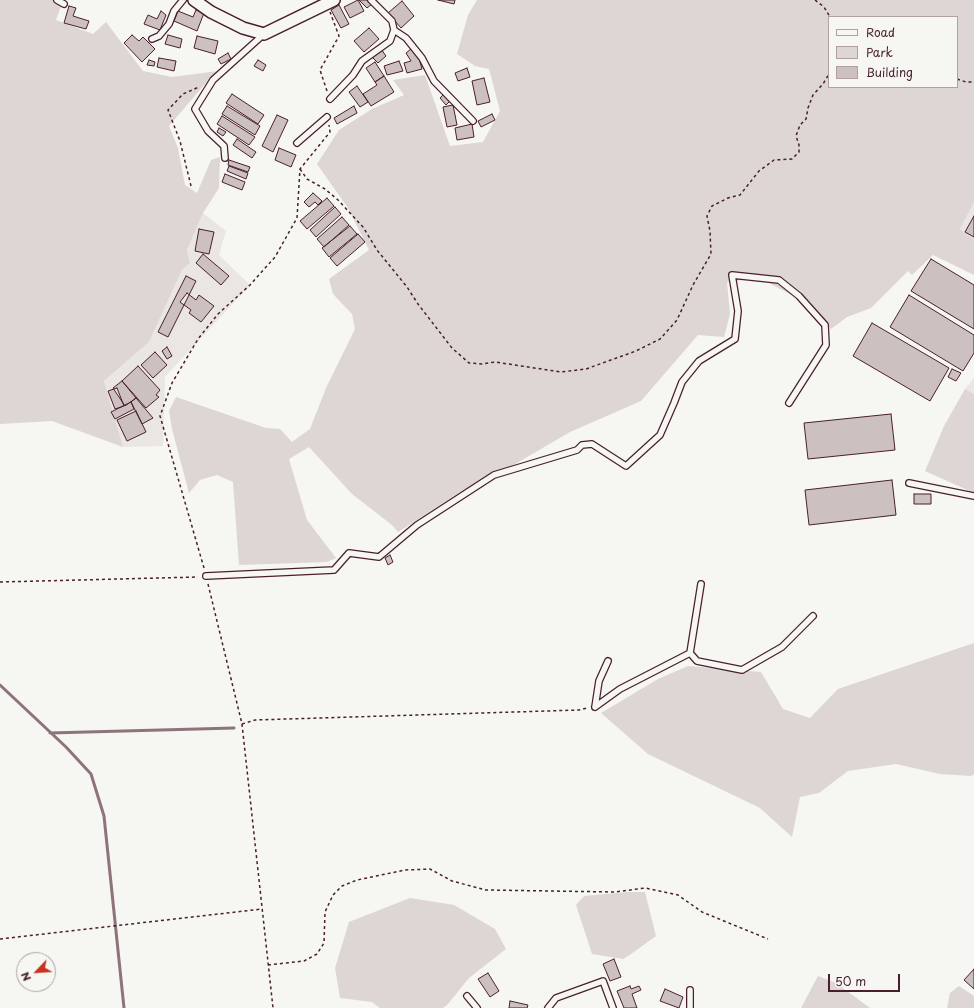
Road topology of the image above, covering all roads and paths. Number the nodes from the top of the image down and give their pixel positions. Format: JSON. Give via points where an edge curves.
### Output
{"nodes":[{"id":1,"x":57,"y":0,"type":"edge"},
{"id":2,"x":182,"y":0,"type":"edge"},
{"id":3,"x":194,"y":0,"type":"edge"},
{"id":4,"x":372,"y":0,"type":"edge"},
{"id":5,"x":815,"y":0,"type":"edge"},
{"id":6,"x":331,"y":2,"type":"edge"},
{"id":7,"x":64,"y":4,"type":"dead end"},
{"id":8,"x":829,"y":16,"type":"edge"},
{"id":9,"x":394,"y":30,"type":"junction"},
{"id":10,"x":264,"y":34,"type":"junction"},
{"id":11,"x":152,"y":39,"type":"dead end"},
{"id":12,"x":828,"y":76,"type":"edge"},
{"id":13,"x":958,"y":79,"type":"edge"},
{"id":14,"x":213,"y":80,"type":"junction"},
{"id":15,"x":974,"y":82,"type":"edge"},
{"id":16,"x":330,"y":99,"type":"joint"},
{"id":17,"x":327,"y":117,"type":"joint"},
{"id":18,"x":474,"y":121,"type":"dead end"},
{"id":19,"x":298,"y":143,"type":"dead end"},
{"id":20,"x":225,"y":158,"type":"dead end"},
{"id":21,"x":300,"y":169,"type":"junction"},
{"id":22,"x":191,"y":186,"type":"dead end"},
{"id":23,"x":789,"y":403,"type":"dead end"},
{"id":24,"x":909,"y":483,"type":"dead end"},
{"id":25,"x":974,"y":496,"type":"edge"},
{"id":26,"x":206,"y":576,"type":"junction"},
{"id":27,"x":0,"y":582,"type":"edge"},
{"id":28,"x":701,"y":584,"type":"dead end"},
{"id":29,"x":813,"y":616,"type":"dead end"},
{"id":30,"x":690,"y":653,"type":"junction"},
{"id":31,"x":608,"y":661,"type":"dead end"},
{"id":32,"x":595,"y":707,"type":"junction"},
{"id":33,"x":242,"y":724,"type":"junction"},
{"id":34,"x":262,"y":909,"type":"junction"},
{"id":35,"x":768,"y":938,"type":"dead end"},
{"id":36,"x":0,"y":939,"type":"edge"},
{"id":37,"x":268,"y":965,"type":"junction"},
{"id":38,"x":690,"y":990,"type":"dead end"},
{"id":39,"x":467,"y":996,"type":"dead end"},
{"id":40,"x":274,"y":1008,"type":"edge"},
{"id":41,"x":477,"y":1008,"type":"edge"},
{"id":42,"x":548,"y":1008,"type":"edge"},
{"id":43,"x":613,"y":1008,"type":"edge"},
{"id":44,"x":690,"y":1008,"type":"edge"}],
"edges":[{"from":1,"to":7,"type":"lane"},
{"from":2,"to":11,"type":"lane","via":[[174,11],[170,24],[159,36]]},
{"from":3,"to":10,"type":"street","via":[[243,28]]},
{"from":4,"to":9,"type":"lane","via":[[392,21]]},
{"from":5,"to":8,"type":"path","via":[[824,7]]},
{"from":6,"to":10,"type":"street"},
{"from":6,"to":16,"type":"path","via":[[339,36],[320,70]]},
{"from":9,"to":16,"type":"lane","via":[[390,41],[362,61],[353,75]]},
{"from":9,"to":18,"type":"lane","via":[[406,38],[422,58],[434,81]]},
{"from":10,"to":14,"type":"lane"},
{"from":12,"to":21,"type":"path","via":[[813,95],[806,119],[800,125],[796,136],[799,152],[792,159],[774,160],[759,171],[740,195],[712,206],[707,216],[711,254],[677,320],[660,339],[636,351],[586,369],[561,372],[495,362],[469,363],[452,348],[377,250],[363,227],[338,200],[307,179]]},
{"from":13,"to":15,"type":"path"},
{"from":14,"to":20,"type":"lane","via":[[195,109],[208,131],[224,146]]},
{"from":14,"to":22,"type":"path","via":[[183,94],[168,110],[180,141]]},
{"from":17,"to":19,"type":"lane"},
{"from":17,"to":21,"type":"path","via":[[330,132]]},
{"from":21,"to":26,"type":"path","via":[[297,218],[275,257],[250,285],[218,314],[198,339],[172,383],[160,416]]},
{"from":23,"to":26,"type":"lane","via":[[826,345],[825,325],[799,296],[779,280],[732,276],[738,311],[735,339],[699,362],[682,382],[660,435],[626,466],[592,444],[582,445],[577,450],[494,475],[418,525],[379,557],[348,553],[334,570]]},
{"from":24,"to":25,"type":"lane"},
{"from":26,"to":27,"type":"path"},
{"from":26,"to":33,"type":"path"},
{"from":28,"to":30,"type":"lane"},
{"from":29,"to":30,"type":"lane","via":[[782,647],[742,670],[697,660]]},
{"from":30,"to":32,"type":"lane","via":[[620,689]]},
{"from":31,"to":32,"type":"lane","via":[[599,681]]},
{"from":32,"to":33,"type":"path","via":[[579,710],[254,720]]},
{"from":33,"to":34,"type":"path"},
{"from":34,"to":36,"type":"path"},
{"from":34,"to":37,"type":"path"},
{"from":35,"to":37,"type":"path","via":[[702,912],[678,894],[645,888],[615,892],[486,890],[452,881],[430,869],[405,870],[357,880],[342,886],[333,895],[325,912],[324,943],[318,954],[304,961]]},
{"from":37,"to":40,"type":"path"},
{"from":38,"to":44,"type":"lane"},
{"from":39,"to":41,"type":"lane"},
{"from":42,"to":43,"type":"lane","via":[[556,998],[603,981]]}]}
